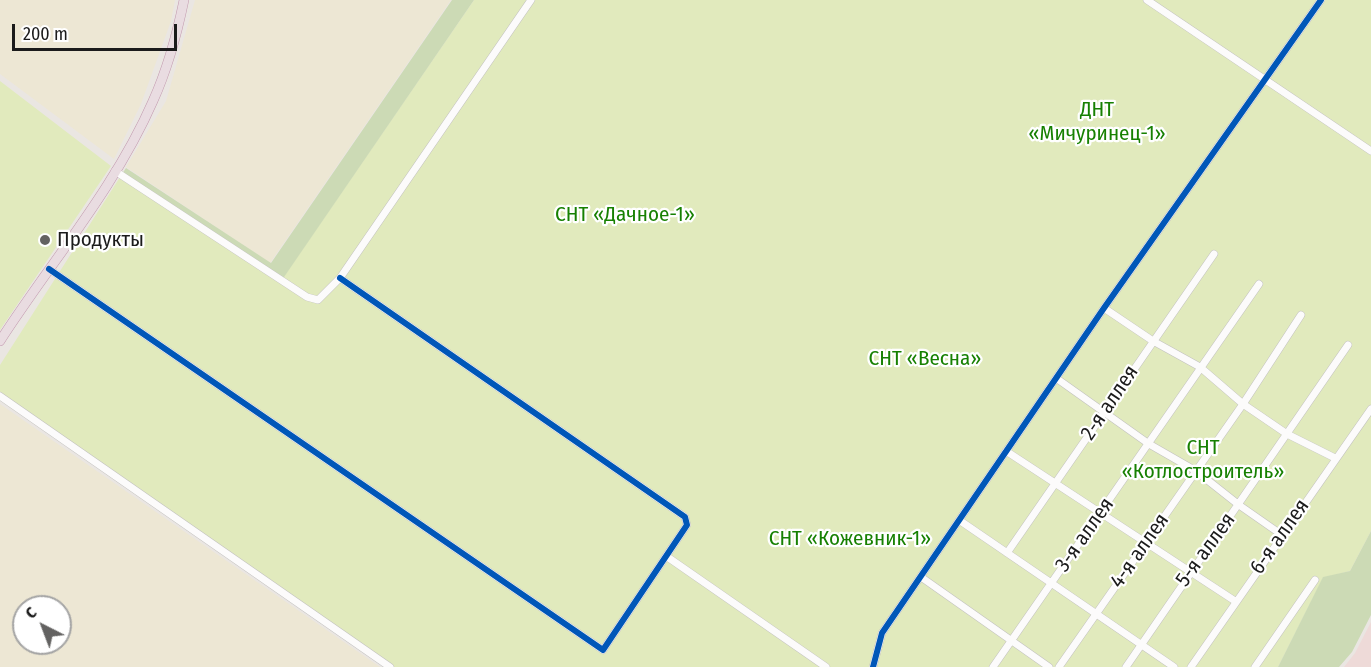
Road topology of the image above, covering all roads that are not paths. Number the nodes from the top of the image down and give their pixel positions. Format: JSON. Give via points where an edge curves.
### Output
{"nodes":[{"id":1,"x":184,"y":0,"type":"edge"},
{"id":2,"x":531,"y":0,"type":"edge"},
{"id":3,"x":1147,"y":0,"type":"edge"},
{"id":4,"x":1321,"y":0,"type":"edge"},
{"id":5,"x":1266,"y":79,"type":"junction"},
{"id":6,"x":1371,"y":151,"type":"edge"},
{"id":7,"x":115,"y":171,"type":"junction"},
{"id":8,"x":1214,"y":254,"type":"dead end"},
{"id":9,"x":49,"y":269,"type":"junction"},
{"id":10,"x":340,"y":278,"type":"junction"},
{"id":11,"x":1259,"y":284,"type":"dead end"},
{"id":12,"x":1104,"y":308,"type":"junction"},
{"id":13,"x":1301,"y":315,"type":"dead end"},
{"id":14,"x":1153,"y":340,"type":"junction"},
{"id":15,"x":0,"y":341,"type":"edge"},
{"id":16,"x":1348,"y":345,"type":"dead end"},
{"id":17,"x":1200,"y":367,"type":"junction"},
{"id":18,"x":1056,"y":378,"type":"junction"},
{"id":19,"x":0,"y":396,"type":"edge"},
{"id":20,"x":1243,"y":404,"type":"junction"},
{"id":21,"x":1371,"y":409,"type":"edge"},
{"id":22,"x":1104,"y":414,"type":"junction"},
{"id":23,"x":1287,"y":434,"type":"junction"},
{"id":24,"x":1149,"y":444,"type":"junction"},
{"id":25,"x":1006,"y":451,"type":"junction"},
{"id":26,"x":1335,"y":458,"type":"junction"},
{"id":27,"x":1196,"y":471,"type":"junction"},
{"id":28,"x":1055,"y":482,"type":"junction"},
{"id":29,"x":1239,"y":505,"type":"junction"},
{"id":30,"x":1100,"y":512,"type":"junction"},
{"id":31,"x":959,"y":520,"type":"junction"},
{"id":32,"x":1282,"y":535,"type":"junction"},
{"id":33,"x":1146,"y":542,"type":"junction"},
{"id":34,"x":1007,"y":553,"type":"junction"},
{"id":35,"x":666,"y":556,"type":"junction"},
{"id":36,"x":1190,"y":572,"type":"junction"},
{"id":37,"x":921,"y":577,"type":"junction"},
{"id":38,"x":1316,"y":580,"type":"dead end"},
{"id":39,"x":1052,"y":583,"type":"junction"},
{"id":40,"x":1235,"y":602,"type":"junction"},
{"id":41,"x":1097,"y":613,"type":"junction"},
{"id":42,"x":1013,"y":641,"type":"junction"},
{"id":43,"x":1141,"y":643,"type":"junction"},
{"id":44,"x":390,"y":667,"type":"edge"},
{"id":45,"x":826,"y":667,"type":"edge"},
{"id":46,"x":873,"y":667,"type":"edge"},
{"id":47,"x":993,"y":667,"type":"edge"},
{"id":48,"x":1049,"y":667,"type":"edge"},
{"id":49,"x":1059,"y":667,"type":"edge"},
{"id":50,"x":1125,"y":667,"type":"edge"},
{"id":51,"x":1174,"y":667,"type":"edge"},
{"id":52,"x":1191,"y":667,"type":"edge"},
{"id":53,"x":1255,"y":667,"type":"edge"}],
"edges":[{"from":1,"to":7,"type":"highway","via":[[164,74]]},
{"from":2,"to":10,"type":"street"},
{"from":3,"to":5,"type":"street"},
{"from":4,"to":5,"type":"street"},
{"from":5,"to":6,"type":"street"},
{"from":5,"to":12,"type":"street"},
{"from":7,"to":9,"type":"highway"},
{"from":7,"to":10,"type":"street","via":[[307,297],[318,300]]},
{"from":8,"to":14,"type":"street","name":"2-я аллея"},
{"from":9,"to":15,"type":"highway"},
{"from":9,"to":35,"type":"street","via":[[603,650]]},
{"from":10,"to":35,"type":"street","via":[[681,514],[687,525]]},
{"from":11,"to":17,"type":"street","name":"3-я аллея"},
{"from":12,"to":14,"type":"street"},
{"from":12,"to":18,"type":"street"},
{"from":13,"to":20,"type":"street","name":"4-я аллея"},
{"from":14,"to":17,"type":"street"},
{"from":14,"to":22,"type":"street","name":"2-я аллея"},
{"from":16,"to":23,"type":"street","name":"5-я аллея"},
{"from":17,"to":20,"type":"street"},
{"from":17,"to":24,"type":"street","name":"3-я аллея"},
{"from":18,"to":22,"type":"street"},
{"from":18,"to":25,"type":"street"},
{"from":19,"to":44,"type":"street"},
{"from":20,"to":23,"type":"street"},
{"from":20,"to":27,"type":"street","name":"4-я аллея"},
{"from":21,"to":26,"type":"street","name":"6-я аллея"},
{"from":22,"to":24,"type":"street"},
{"from":22,"to":28,"type":"street","name":"2-я аллея"},
{"from":23,"to":26,"type":"street"},
{"from":23,"to":29,"type":"street","name":"5-я аллея"},
{"from":24,"to":27,"type":"street"},
{"from":24,"to":30,"type":"street","name":"3-я аллея"},
{"from":25,"to":28,"type":"street"},
{"from":25,"to":31,"type":"street"},
{"from":26,"to":32,"type":"street","name":"6-я аллея"},
{"from":27,"to":29,"type":"street"},
{"from":27,"to":33,"type":"street","name":"4-я аллея"},
{"from":28,"to":30,"type":"street"},
{"from":28,"to":34,"type":"street","name":"2-я аллея"},
{"from":29,"to":32,"type":"street"},
{"from":29,"to":36,"type":"street","name":"5-я аллея"},
{"from":30,"to":33,"type":"street"},
{"from":30,"to":39,"type":"street","name":"3-я аллея"},
{"from":31,"to":34,"type":"street"},
{"from":31,"to":37,"type":"street"},
{"from":32,"to":40,"type":"street","name":"6-я аллея"},
{"from":33,"to":36,"type":"street"},
{"from":33,"to":41,"type":"street","name":"4-я аллея"},
{"from":34,"to":39,"type":"street"},
{"from":35,"to":45,"type":"street"},
{"from":36,"to":40,"type":"street"},
{"from":36,"to":43,"type":"street","name":"5-я аллея"},
{"from":37,"to":42,"type":"street"},
{"from":37,"to":46,"type":"street","via":[[882,633]]},
{"from":38,"to":53,"type":"street"},
{"from":39,"to":41,"type":"street"},
{"from":39,"to":42,"type":"street","name":"3-я аллея"},
{"from":40,"to":52,"type":"street","name":"6-я аллея"},
{"from":41,"to":43,"type":"street"},
{"from":41,"to":49,"type":"street","name":"4-я аллея"},
{"from":42,"to":47,"type":"street","name":"3-я аллея"},
{"from":42,"to":48,"type":"street"},
{"from":43,"to":50,"type":"street","name":"5-я аллея"},
{"from":43,"to":51,"type":"street"}]}
